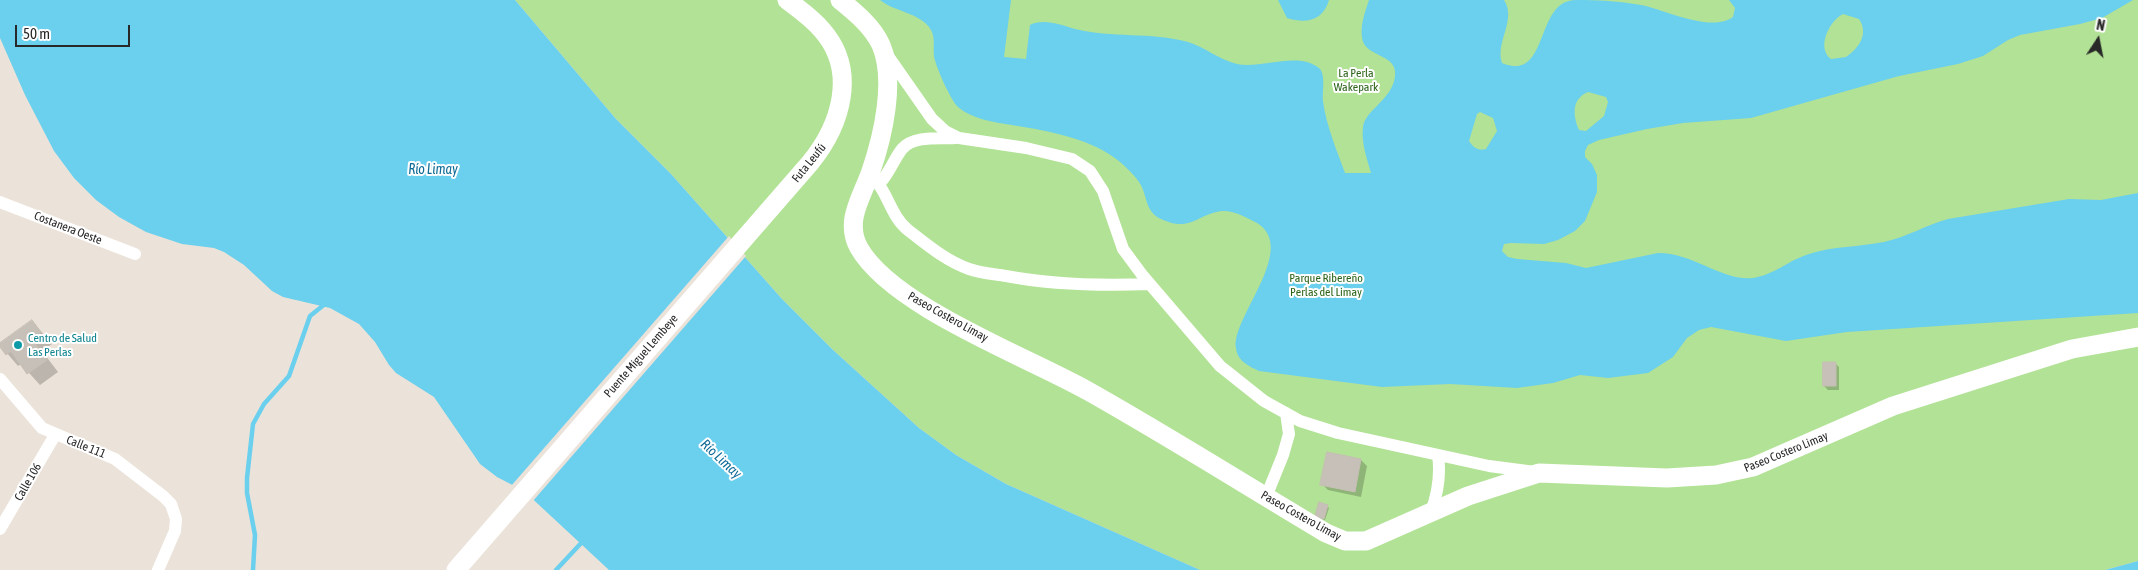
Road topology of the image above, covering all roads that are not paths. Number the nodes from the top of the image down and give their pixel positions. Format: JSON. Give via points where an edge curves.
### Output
{"nodes":[{"id":1,"x":787,"y":0,"type":"edge"},
{"id":2,"x":840,"y":0,"type":"edge"},
{"id":3,"x":881,"y":46,"type":"junction"},
{"id":4,"x":959,"y":138,"type":"junction"},
{"id":5,"x":874,"y":179,"type":"junction"},
{"id":6,"x":780,"y":196,"type":"joint"},
{"id":7,"x":0,"y":202,"type":"edge"},
{"id":8,"x":135,"y":254,"type":"dead end"},
{"id":9,"x":1150,"y":284,"type":"junction"},
{"id":10,"x":2138,"y":337,"type":"edge"},
{"id":11,"x":0,"y":378,"type":"edge"},
{"id":12,"x":1286,"y":413,"type":"junction"},
{"id":13,"x":55,"y":435,"type":"junction"},
{"id":14,"x":1438,"y":455,"type":"junction"},
{"id":15,"x":1539,"y":472,"type":"junction"},
{"id":16,"x":1266,"y":497,"type":"junction"},
{"id":17,"x":1431,"y":512,"type":"junction"},
{"id":18,"x":0,"y":529,"type":"edge"},
{"id":19,"x":158,"y":570,"type":"edge"},
{"id":20,"x":456,"y":570,"type":"edge"}],
"edges":[{"from":1,"to":6,"type":"street","name":"Futa Leufú","via":[[822,30],[833,45],[839,59],[843,90],[836,124],[828,138]]},
{"from":2,"to":3,"type":"street","name":"Paseo Costero Limay","via":[[862,19]]},
{"from":3,"to":4,"type":"street","via":[[932,119]]},
{"from":3,"to":5,"type":"street","name":"Paseo Costero Limay","via":[[887,94]]},
{"from":4,"to":5,"type":"street","via":[[915,140],[903,148],[891,170]]},
{"from":4,"to":9,"type":"street","via":[[1072,159],[1090,171],[1102,191],[1123,249]]},
{"from":5,"to":9,"type":"street","via":[[906,228],[948,259],[969,269],[1041,283]]},
{"from":5,"to":16,"type":"street","name":"Paseo Costero Limay","via":[[856,208],[852,226],[860,249],[893,284],[944,317],[1088,391]]},
{"from":6,"to":20,"type":"street","name":"Puente Miguel Lembeye"},
{"from":7,"to":8,"type":"street","name":"Costanera Oeste"},
{"from":9,"to":12,"type":"street","via":[[1220,366],[1264,401]]},
{"from":10,"to":15,"type":"street","name":"Paseo Costero Limay","via":[[2072,348],[1893,406],[1753,468],[1736,472],[1668,478]]},
{"from":11,"to":13,"type":"street","name":"Calle 111","via":[[36,422]]},
{"from":12,"to":14,"type":"street","via":[[1338,433]]},
{"from":12,"to":16,"type":"street","via":[[1289,434]]},
{"from":13,"to":18,"type":"street","name":"Calle 106"},
{"from":13,"to":19,"type":"street","name":"Calle 111","via":[[115,460],[164,496],[176,513],[175,531]]},
{"from":14,"to":15,"type":"street"},
{"from":14,"to":17,"type":"street","via":[[1438,493]]},
{"from":15,"to":17,"type":"street","name":"Paseo Costero Limay","via":[[1476,492]]},
{"from":16,"to":17,"type":"street","name":"Paseo Costero Limay","via":[[1335,538],[1356,542],[1366,541]]}]}
